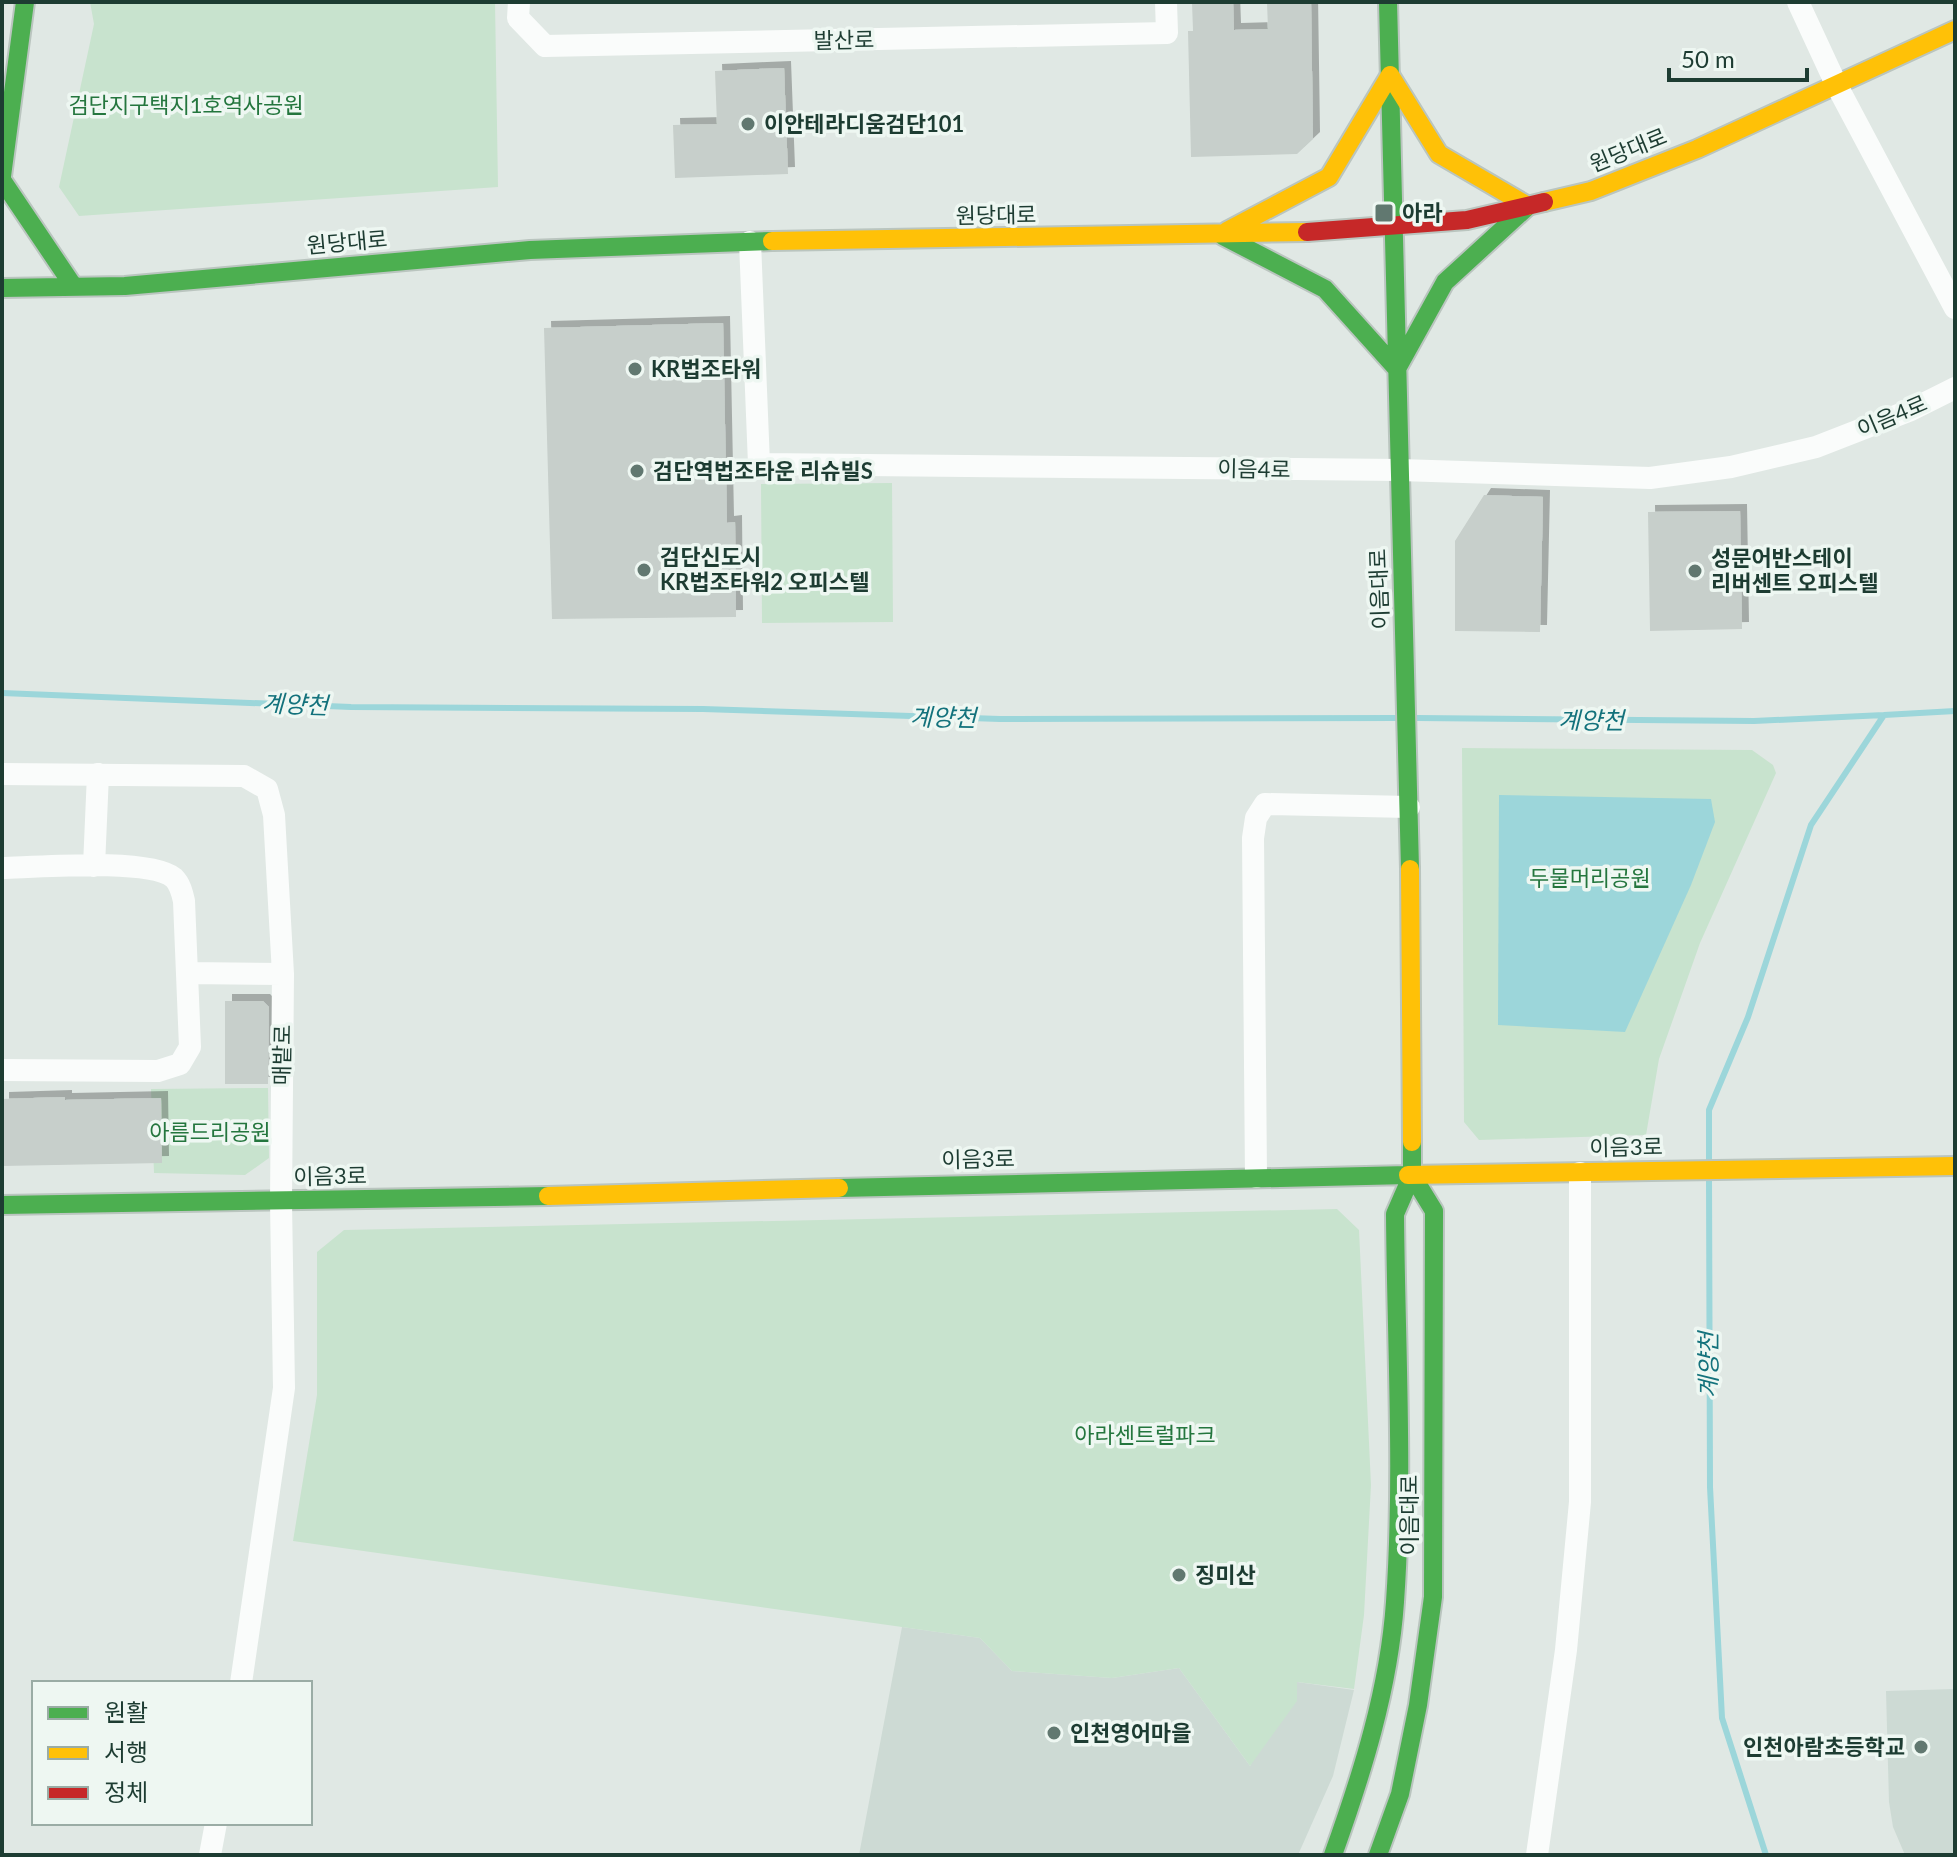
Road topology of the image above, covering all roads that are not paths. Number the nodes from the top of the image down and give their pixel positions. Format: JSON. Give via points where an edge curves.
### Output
{"nodes":[{"id":1,"x":25,"y":2,"type":"edge"},
{"id":2,"x":519,"y":2,"type":"edge"},
{"id":3,"x":1166,"y":2,"type":"edge"},
{"id":4,"x":1388,"y":2,"type":"edge"},
{"id":5,"x":1798,"y":2,"type":"edge"},
{"id":6,"x":1955,"y":30,"type":"edge"},
{"id":7,"x":1390,"y":75,"type":"junction"},
{"id":8,"x":1836,"y":84,"type":"junction"},
{"id":9,"x":2,"y":178,"type":"edge"},
{"id":10,"x":1528,"y":206,"type":"junction"},
{"id":11,"x":1393,"y":227,"type":"junction"},
{"id":12,"x":1220,"y":235,"type":"junction"},
{"id":13,"x":750,"y":242,"type":"junction"},
{"id":14,"x":74,"y":287,"type":"junction"},
{"id":15,"x":2,"y":288,"type":"edge"},
{"id":16,"x":1955,"y":308,"type":"edge"},
{"id":17,"x":1397,"y":369,"type":"junction"},
{"id":18,"x":1955,"y":388,"type":"edge"},
{"id":19,"x":1400,"y":470,"type":"junction"},
{"id":20,"x":2,"y":774,"type":"edge"},
{"id":21,"x":98,"y":774,"type":"junction"},
{"id":22,"x":1409,"y":807,"type":"junction"},
{"id":23,"x":94,"y":866,"type":"junction"},
{"id":24,"x":2,"y":868,"type":"edge"},
{"id":25,"x":187,"y":973,"type":"junction"},
{"id":26,"x":283,"y":974,"type":"junction"},
{"id":27,"x":2,"y":1070,"type":"edge"},
{"id":28,"x":1955,"y":1166,"type":"edge"},
{"id":29,"x":1580,"y":1173,"type":"junction"},
{"id":30,"x":1412,"y":1175,"type":"junction"},
{"id":31,"x":1256,"y":1177,"type":"junction"},
{"id":32,"x":281,"y":1202,"type":"junction"},
{"id":33,"x":2,"y":1205,"type":"edge"},
{"id":34,"x":241,"y":1681,"type":"edge"},
{"id":35,"x":216,"y":1825,"type":"edge"},
{"id":36,"x":210,"y":1855,"type":"edge"},
{"id":37,"x":1333,"y":1855,"type":"edge"},
{"id":38,"x":1378,"y":1855,"type":"edge"},
{"id":39,"x":1537,"y":1855,"type":"edge"}],
"edges":[{"from":1,"to":9,"type":"main road"},
{"from":2,"to":3,"type":"street","name":"발산로","via":[[518,18],[545,46],[1167,33]]},
{"from":4,"to":7,"type":"main road","name":"이음대로"},
{"from":5,"to":8,"type":"street"},
{"from":6,"to":8,"type":"main road","name":"원당대로"},
{"from":7,"to":10,"type":"main road","via":[[1439,154]]},
{"from":7,"to":11,"type":"main road","name":"이음대로"},
{"from":7,"to":12,"type":"main road","via":[[1329,177]]},
{"from":8,"to":10,"type":"main road","name":"원당대로","via":[[1604,186]]},
{"from":8,"to":16,"type":"street"},
{"from":9,"to":14,"type":"main road"},
{"from":10,"to":11,"type":"main road","name":"원당대로","via":[[1467,220]]},
{"from":10,"to":17,"type":"main road","via":[[1445,282]]},
{"from":11,"to":12,"type":"main road","name":"원당대로"},
{"from":11,"to":17,"type":"main road","name":"이음대로"},
{"from":12,"to":13,"type":"main road","name":"원당대로"},
{"from":12,"to":17,"type":"main road","via":[[1325,289]]},
{"from":13,"to":14,"type":"main road","name":"원당대로","via":[[530,250]]},
{"from":13,"to":19,"type":"street","name":"이음4로","via":[[759,464]]},
{"from":14,"to":15,"type":"main road","name":"원당대로"},
{"from":17,"to":19,"type":"main road","name":"이음대로"},
{"from":18,"to":19,"type":"street","name":"이음4로","via":[[1816,447],[1731,467],[1650,478]]},
{"from":19,"to":22,"type":"main road","name":"이음대로"},
{"from":20,"to":21,"type":"street","name":"매밭로"},
{"from":21,"to":23,"type":"street"},
{"from":21,"to":26,"type":"street","name":"매밭로","via":[[244,776],[267,789],[274,815]]},
{"from":22,"to":30,"type":"main road","name":"이음대로"},
{"from":22,"to":31,"type":"street","via":[[1265,804],[1256,818]]},
{"from":23,"to":24,"type":"street"},
{"from":23,"to":25,"type":"street","via":[[158,870],[173,878],[184,901]]},
{"from":25,"to":26,"type":"street"},
{"from":25,"to":27,"type":"street","via":[[190,1047],[180,1064],[158,1071]]},
{"from":26,"to":32,"type":"street","name":"매밭로"},
{"from":28,"to":29,"type":"main road","name":"이음3로"},
{"from":29,"to":30,"type":"main road","name":"이음3로"},
{"from":29,"to":39,"type":"street","via":[[1580,1502]]},
{"from":30,"to":31,"type":"main road","name":"이음3로"},
{"from":30,"to":37,"type":"main road","name":"이음대로","via":[[1395,1214],[1395,1604],[1380,1698]]},
{"from":30,"to":38,"type":"main road","name":"이음대로","via":[[1434,1211],[1433,1597],[1400,1794]]},
{"from":31,"to":32,"type":"main road","name":"이음3로"},
{"from":32,"to":33,"type":"main road","name":"이음3로"},
{"from":32,"to":34,"type":"street","name":"매밭로","via":[[284,1388]]},
{"from":35,"to":36,"type":"street"}]}
